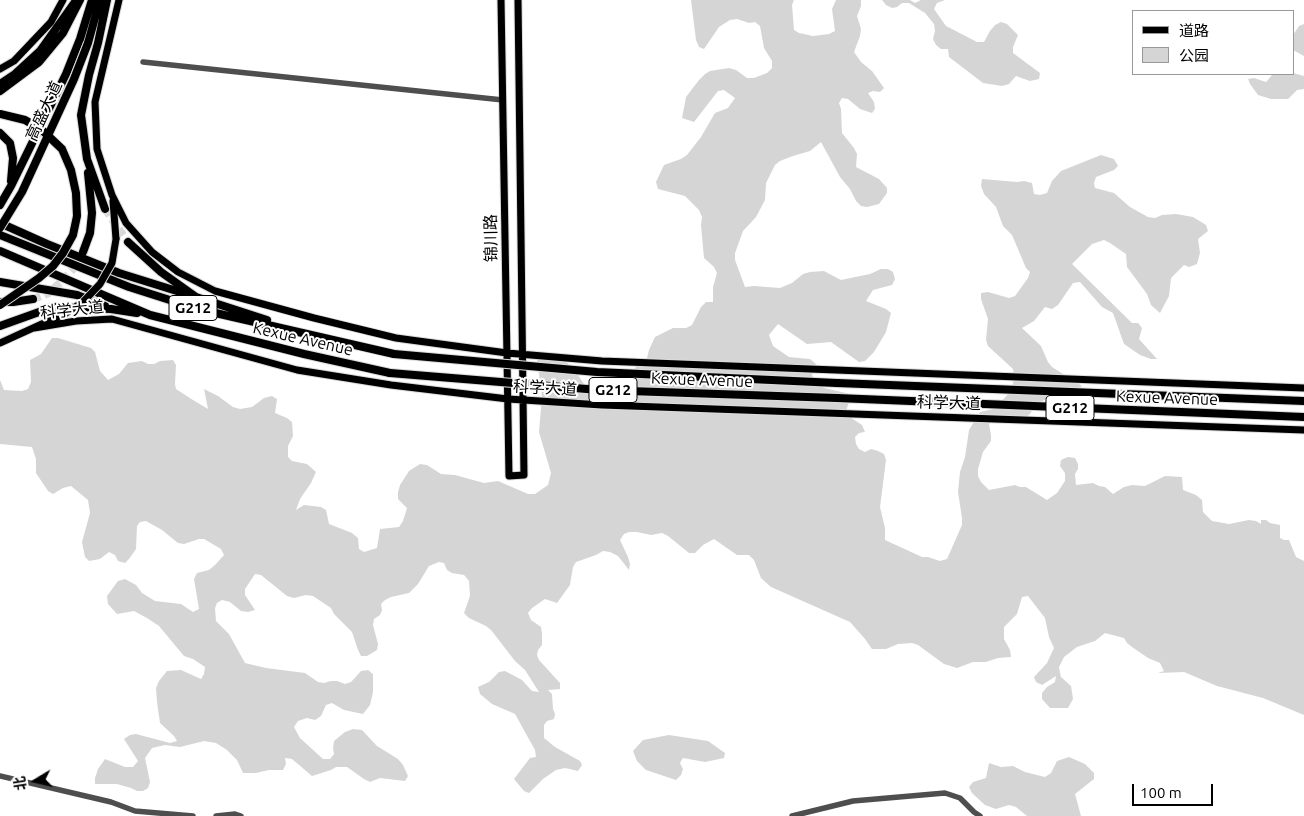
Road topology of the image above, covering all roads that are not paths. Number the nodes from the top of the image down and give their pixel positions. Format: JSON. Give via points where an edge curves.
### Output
{"nodes":[{"id":1,"x":64,"y":0,"type":"edge"},
{"id":2,"x":76,"y":0,"type":"edge"},
{"id":3,"x":80,"y":0,"type":"edge"},
{"id":4,"x":92,"y":0,"type":"edge"},
{"id":5,"x":100,"y":0,"type":"edge"},
{"id":6,"x":107,"y":0,"type":"edge"},
{"id":7,"x":119,"y":0,"type":"edge"},
{"id":8,"x":501,"y":0,"type":"edge"},
{"id":9,"x":518,"y":0,"type":"edge"},
{"id":10,"x":143,"y":62,"type":"dead end"},
{"id":11,"x":0,"y":69,"type":"edge"},
{"id":12,"x":0,"y":84,"type":"edge"},
{"id":13,"x":0,"y":91,"type":"edge"},
{"id":14,"x":503,"y":100,"type":"junction"},
{"id":15,"x":0,"y":114,"type":"edge"},
{"id":16,"x":0,"y":133,"type":"edge"},
{"id":17,"x":87,"y":159,"type":"junction"},
{"id":18,"x":11,"y":186,"type":"junction"},
{"id":19,"x":112,"y":196,"type":"junction"},
{"id":20,"x":0,"y":205,"type":"edge"},
{"id":21,"x":105,"y":210,"type":"tunnel mouth"},
{"id":22,"x":0,"y":223,"type":"edge"},
{"id":23,"x":0,"y":228,"type":"edge"},
{"id":24,"x":0,"y":235,"type":"edge"},
{"id":25,"x":128,"y":242,"type":"tunnel mouth"},
{"id":26,"x":0,"y":251,"type":"edge"},
{"id":27,"x":83,"y":252,"type":"tunnel mouth"},
{"id":28,"x":0,"y":282,"type":"edge"},
{"id":29,"x":196,"y":297,"type":"junction"},
{"id":30,"x":33,"y":299,"type":"tunnel mouth"},
{"id":31,"x":0,"y":303,"type":"edge"},
{"id":32,"x":111,"y":309,"type":"junction"},
{"id":33,"x":150,"y":315,"type":"junction"},
{"id":34,"x":0,"y":326,"type":"edge"},
{"id":35,"x":34,"y":328,"type":"junction"},
{"id":36,"x":309,"y":334,"type":"junction"},
{"id":37,"x":0,"y":343,"type":"edge"},
{"id":38,"x":507,"y":353,"type":"junction"},
{"id":39,"x":522,"y":354,"type":"junction"},
{"id":40,"x":1304,"y":388,"type":"edge"},
{"id":41,"x":508,"y":400,"type":"junction"},
{"id":42,"x":523,"y":400,"type":"junction"},
{"id":43,"x":1304,"y":401,"type":"edge"},
{"id":44,"x":1304,"y":417,"type":"edge"},
{"id":45,"x":1304,"y":430,"type":"edge"},
{"id":46,"x":0,"y":776,"type":"edge"},
{"id":47,"x":193,"y":816,"type":"edge"},
{"id":48,"x":216,"y":816,"type":"edge"},
{"id":49,"x":241,"y":816,"type":"edge"},
{"id":50,"x":792,"y":816,"type":"edge"},
{"id":51,"x":980,"y":816,"type":"edge"}],
"edges":[{"from":1,"to":11,"type":"main road","via":[[51,22],[14,61]]},
{"from":2,"to":12,"type":"highway","via":[[40,51]]},
{"from":3,"to":13,"type":"highway","via":[[63,33],[39,62]]},
{"from":4,"to":18,"type":"highway","name":"高盛大道","via":[[66,74]]},
{"from":5,"to":23,"type":"highway","name":"高盛大道","bridge":true,"via":[[74,79],[26,183]]},
{"from":6,"to":17,"type":"highway","via":[[88,75],[82,115]]},
{"from":7,"to":19,"type":"main road","via":[[95,102],[97,149]]},
{"from":8,"to":14,"type":"main road","name":"锦川路"},
{"from":9,"to":39,"type":"main road","name":"锦川路"},
{"from":10,"to":14,"type":"street"},
{"from":14,"to":38,"type":"main road","name":"锦川路"},
{"from":15,"to":31,"type":"highway","bridge":true,"via":[[25,120],[42,130],[62,149],[75,185],[77,216],[73,236],[54,266]]},
{"from":16,"to":18,"type":"highway","via":[[10,143],[13,158]]},
{"from":17,"to":21,"type":"highway"},
{"from":17,"to":27,"type":"highway","via":[[92,213],[90,233]]},
{"from":18,"to":20,"type":"highway","name":"高盛大道"},
{"from":19,"to":35,"type":"main road","bridge":true,"via":[[116,239],[112,263],[100,284],[83,302]]},
{"from":19,"to":38,"type":"main road","name":"科学大道","via":[[126,223],[152,252],[178,272],[215,291],[396,338]]},
{"from":22,"to":29,"type":"highway","via":[[119,273]]},
{"from":24,"to":36,"type":"highway","name":"Kexue Avenue","number":"G212","via":[[129,287],[181,304]]},
{"from":25,"to":29,"type":"highway","via":[[161,272]]},
{"from":26,"to":33,"type":"highway","name":"Kexue Avenue","number":"G212"},
{"from":28,"to":32,"type":"highway","via":[[77,296]]},
{"from":29,"to":36,"type":"highway"},
{"from":30,"to":31,"type":"highway"},
{"from":32,"to":33,"type":"highway"},
{"from":32,"to":34,"type":"highway","via":[[54,307]]},
{"from":33,"to":44,"type":"highway","name":"Kexue Avenue","number":"G212","bridge":true,"via":[[390,373],[599,390]]},
{"from":35,"to":37,"type":"main road"},
{"from":35,"to":41,"type":"main road","name":"科学大道","via":[[76,320],[112,319],[297,370]]},
{"from":36,"to":43,"type":"highway","name":"Kexue Avenue","number":"G212","bridge":true,"via":[[394,354],[597,372]]},
{"from":38,"to":39,"type":"main road","name":"科学大道"},
{"from":38,"to":41,"type":"main road","name":"锦川路"},
{"from":39,"to":40,"type":"main road","name":"科学大道","via":[[612,361]]},
{"from":39,"to":42,"type":"main road","name":"锦川路"},
{"from":41,"to":42,"type":"main road","name":"科学大道"},
{"from":41,"to":42,"type":"main road","name":"锦川路","via":[[509,476],[524,476]]},
{"from":42,"to":45,"type":"main road","name":"科学大道"},
{"from":46,"to":47,"type":"street","via":[[111,802],[135,811]]},
{"from":48,"to":49,"type":"street"},
{"from":50,"to":51,"type":"street","via":[[853,801],[945,793],[960,798]]}]}
